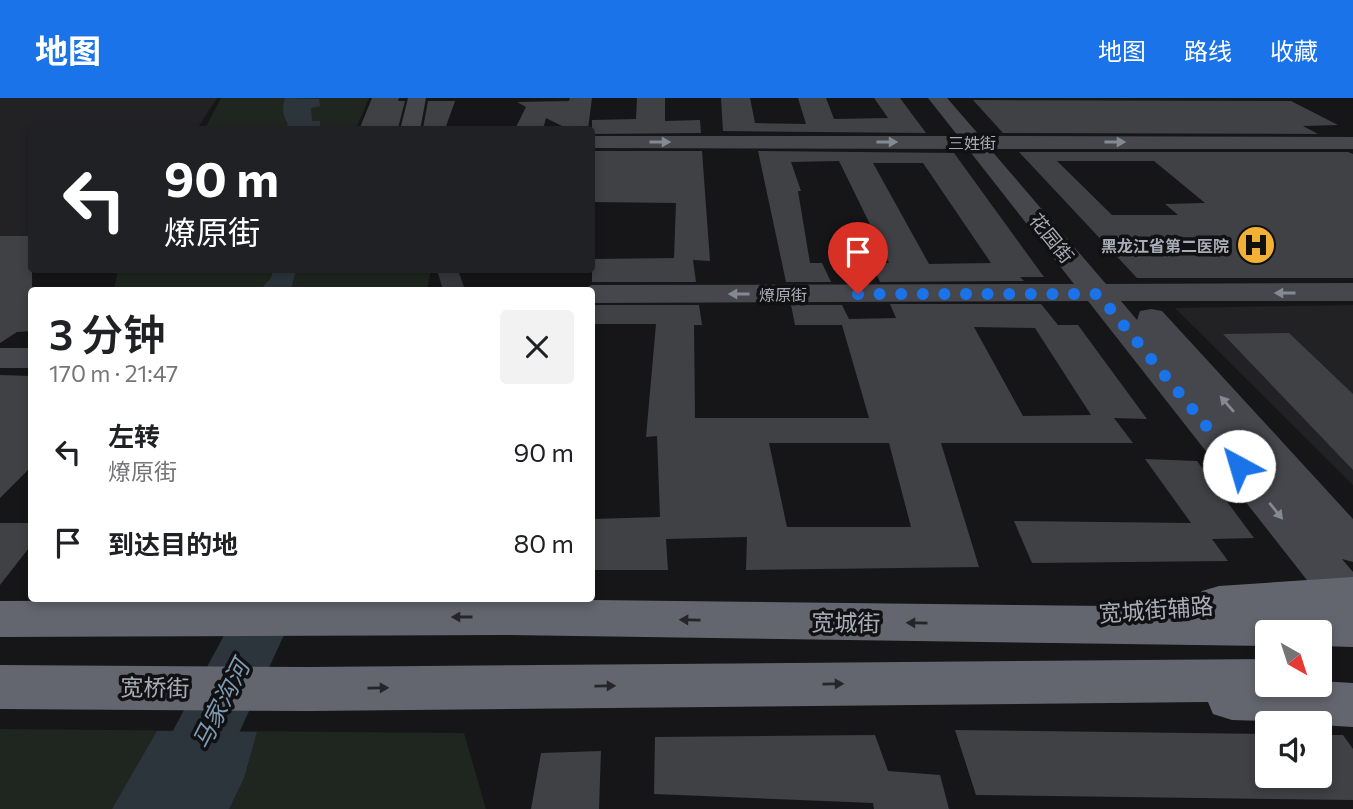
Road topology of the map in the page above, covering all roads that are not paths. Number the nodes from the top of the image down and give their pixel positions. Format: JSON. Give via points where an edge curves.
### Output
{"nodes":[{"id":1,"x":417,"y":98,"type":"edge"},
{"id":2,"x":937,"y":98,"type":"edge"},
{"id":3,"x":956,"y":98,"type":"edge"},
{"id":4,"x":411,"y":126,"type":"edge"},
{"id":5,"x":595,"y":142,"type":"edge"},
{"id":6,"x":984,"y":142,"type":"junction"},
{"id":7,"x":1353,"y":142,"type":"edge"},
{"id":8,"x":1353,"y":292,"type":"edge"},
{"id":9,"x":595,"y":294,"type":"edge"},
{"id":10,"x":1114,"y":294,"type":"junction"},
{"id":11,"x":0,"y":358,"type":"edge"},
{"id":12,"x":28,"y":358,"type":"edge"},
{"id":13,"x":1353,"y":547,"type":"edge"},
{"id":14,"x":1351,"y":606,"type":"edge"},
{"id":15,"x":504,"y":608,"type":"edge"},
{"id":16,"x":0,"y":618,"type":"edge"},
{"id":17,"x":1332,"y":679,"type":"edge"},
{"id":18,"x":1353,"y":679,"type":"edge"},
{"id":19,"x":1255,"y":680,"type":"edge"},
{"id":20,"x":968,"y":683,"type":"junction"},
{"id":21,"x":0,"y":687,"type":"edge"},
{"id":22,"x":1353,"y":705,"type":"edge"}],
"edges":[{"from":1,"to":4,"type":"street"},
{"from":2,"to":6,"type":"street","name":"花园街"},
{"from":3,"to":6,"type":"street","name":"花园街"},
{"from":5,"to":6,"type":"street","name":"三姓街","one_way":true},
{"from":6,"to":7,"type":"street","name":"三姓街","one_way":true},
{"from":6,"to":10,"type":"street","name":"花园街"},
{"from":8,"to":10,"type":"street","name":"燎原街","one_way":true},
{"from":10,"to":9,"type":"street","name":"燎原街","one_way":true},
{"from":13,"to":10,"type":"street","name":"花园街","one_way":true},
{"from":10,"to":14,"type":"street","name":"花园街","one_way":true},
{"from":11,"to":12,"type":"street"},
{"from":14,"to":15,"type":"highway","name":"宽城街","one_way":true,"via":[[960,623]]},
{"from":15,"to":16,"type":"highway","name":"宽城街","one_way":true,"via":[[339,617]]},
{"from":17,"to":18,"type":"highway"},
{"from":19,"to":20,"type":"highway"},
{"from":21,"to":20,"type":"highway","name":"宽桥街","one_way":true},
{"from":20,"to":22,"type":"highway"}]}
